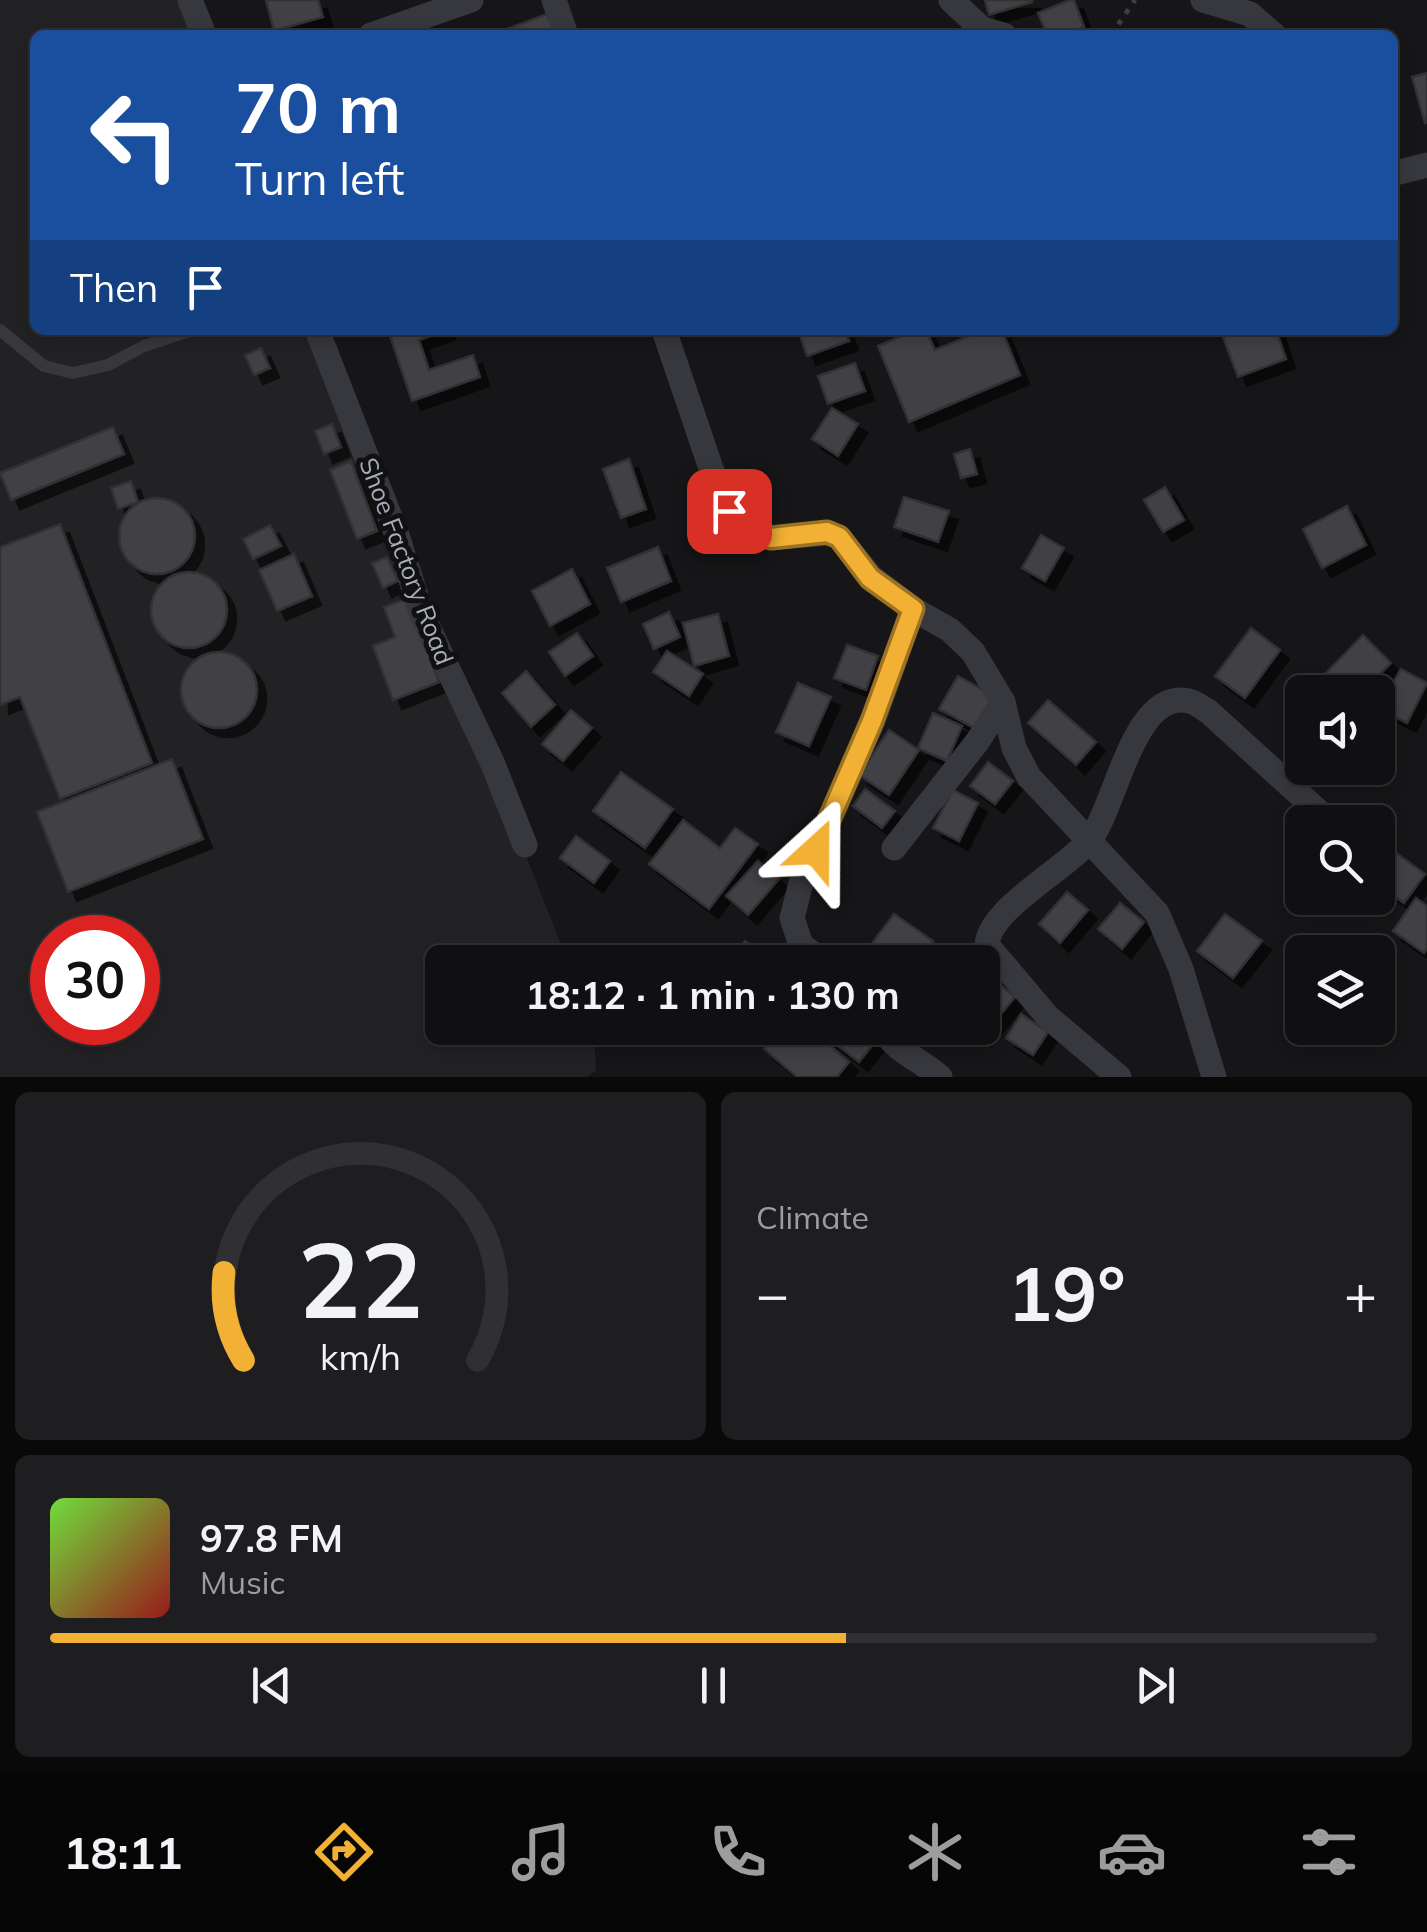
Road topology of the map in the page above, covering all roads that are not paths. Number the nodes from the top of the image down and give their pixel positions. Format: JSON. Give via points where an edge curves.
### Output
{"nodes":[{"id":1,"x":190,"y":0,"type":"edge"},
{"id":2,"x":471,"y":0,"type":"edge"},
{"id":3,"x":554,"y":0,"type":"edge"},
{"id":4,"x":951,"y":0,"type":"edge"},
{"id":5,"x":1203,"y":0,"type":"edge"},
{"id":6,"x":202,"y":30,"type":"edge"},
{"id":7,"x":385,"y":30,"type":"edge"},
{"id":8,"x":564,"y":30,"type":"edge"},
{"id":9,"x":982,"y":30,"type":"edge"},
{"id":10,"x":1268,"y":30,"type":"edge"},
{"id":11,"x":1427,"y":165,"type":"edge"},
{"id":12,"x":1398,"y":172,"type":"edge"},
{"id":13,"x":0,"y":330,"type":"edge"},
{"id":14,"x":177,"y":335,"type":"edge"},
{"id":15,"x":319,"y":335,"type":"edge"},
{"id":16,"x":666,"y":335,"type":"edge"},
{"id":17,"x":913,"y":609,"type":"junction"},
{"id":18,"x":1003,"y":702,"type":"junction"},
{"id":19,"x":1311,"y":805,"type":"edge"},
{"id":20,"x":1090,"y":840,"type":"junction"},
{"id":21,"x":525,"y":845,"type":"dead end"},
{"id":22,"x":894,"y":848,"type":"dead end"},
{"id":23,"x":802,"y":945,"type":"edge"},
{"id":24,"x":896,"y":1045,"type":"edge"},
{"id":25,"x":940,"y":1077,"type":"edge"},
{"id":26,"x":1119,"y":1077,"type":"edge"},
{"id":27,"x":1214,"y":1077,"type":"edge"}],
"edges":[{"from":1,"to":6,"type":"street"},
{"from":2,"to":7,"type":"street"},
{"from":3,"to":8,"type":"street"},
{"from":4,"to":9,"type":"street"},
{"from":5,"to":10,"type":"street","via":[[1250,14]]},
{"from":11,"to":12,"type":"street"},
{"from":13,"to":14,"type":"lane","via":[[44,366],[72,373]]},
{"from":15,"to":21,"type":"street","name":"Shoe Factory Road","via":[[421,612]]},
{"from":16,"to":17,"type":"street","via":[[718,490],[746,530],[771,538],[827,532],[839,537],[870,578]]},
{"from":17,"to":18,"type":"street","via":[[973,652]]},
{"from":17,"to":23,"type":"street","via":[[801,882],[792,918]]},
{"from":18,"to":20,"type":"street","via":[[1014,748],[1030,777]]},
{"from":18,"to":22,"type":"street"},
{"from":19,"to":20,"type":"street","via":[[1209,712],[1190,701],[1168,700],[1147,716]]},
{"from":20,"to":26,"type":"street","via":[[1003,915],[987,945],[1048,1017]]},
{"from":20,"to":27,"type":"street","via":[[1157,913]]},
{"from":24,"to":25,"type":"street"}]}
